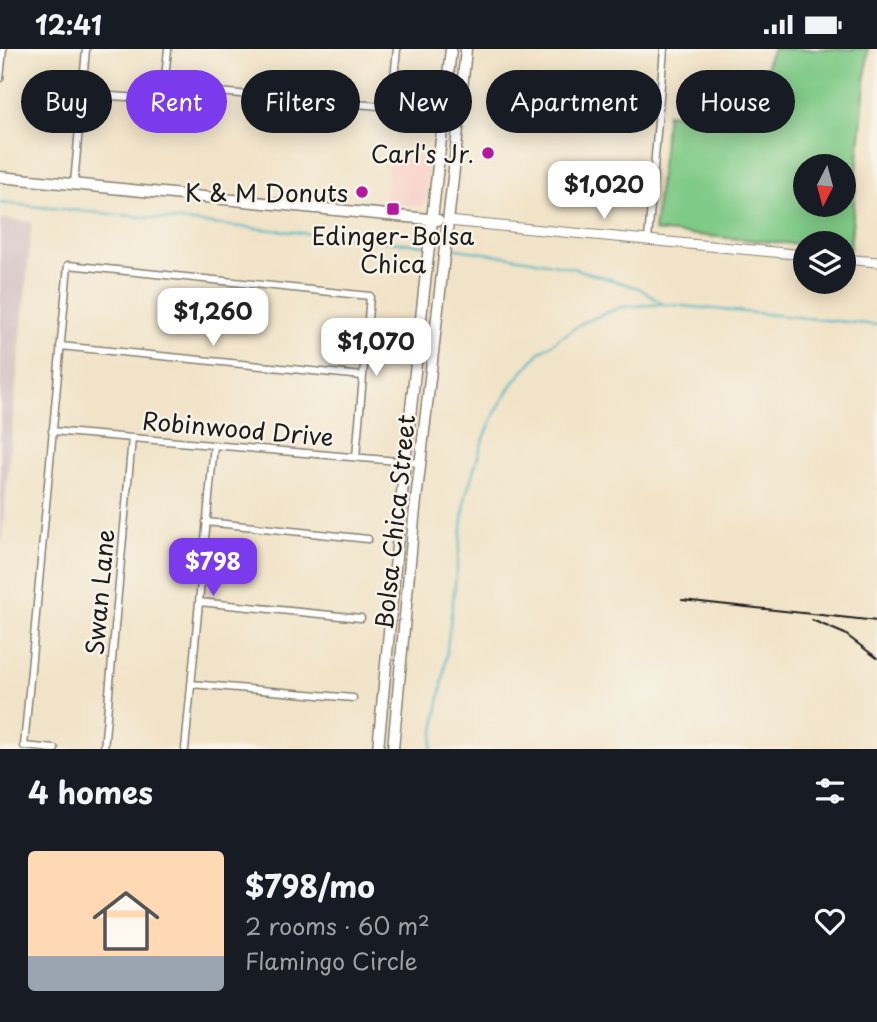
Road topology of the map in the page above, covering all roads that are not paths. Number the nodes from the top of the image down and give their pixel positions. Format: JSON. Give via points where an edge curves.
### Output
{"nodes":[{"id":1,"x":3,"y":49,"type":"edge"},
{"id":2,"x":86,"y":49,"type":"edge"},
{"id":3,"x":168,"y":49,"type":"edge"},
{"id":4,"x":397,"y":49,"type":"edge"},
{"id":5,"x":451,"y":49,"type":"edge"},
{"id":6,"x":466,"y":49,"type":"edge"},
{"id":7,"x":664,"y":49,"type":"edge"},
{"id":8,"x":84,"y":70,"type":"edge"},
{"id":9,"x":166,"y":70,"type":"edge"},
{"id":10,"x":449,"y":70,"type":"edge"},
{"id":11,"x":464,"y":70,"type":"edge"},
{"id":12,"x":0,"y":78,"type":"edge"},
{"id":13,"x":227,"y":93,"type":"edge"},
{"id":14,"x":79,"y":133,"type":"edge"},
{"id":15,"x":441,"y":133,"type":"edge"},
{"id":16,"x":458,"y":133,"type":"edge"},
{"id":17,"x":0,"y":177,"type":"edge"},
{"id":18,"x":74,"y":184,"type":"junction"},
{"id":19,"x":432,"y":219,"type":"junction"},
{"id":20,"x":448,"y":221,"type":"junction"},
{"id":21,"x":648,"y":240,"type":"junction"},
{"id":22,"x":793,"y":254,"type":"edge"},
{"id":23,"x":856,"y":260,"type":"edge"},
{"id":24,"x":877,"y":262,"type":"edge"},
{"id":25,"x":60,"y":346,"type":"junction"},
{"id":26,"x":363,"y":376,"type":"junction"},
{"id":27,"x":52,"y":431,"type":"junction"},
{"id":28,"x":132,"y":437,"type":"junction"},
{"id":29,"x":214,"y":445,"type":"junction"},
{"id":30,"x":356,"y":457,"type":"junction"},
{"id":31,"x":405,"y":462,"type":"junction"},
{"id":32,"x":420,"y":463,"type":"junction"},
{"id":33,"x":206,"y":522,"type":"junction"},
{"id":34,"x":368,"y":539,"type":"dead end"},
{"id":35,"x":199,"y":602,"type":"junction"},
{"id":36,"x":361,"y":618,"type":"dead end"},
{"id":37,"x":191,"y":684,"type":"junction"},
{"id":38,"x":353,"y":698,"type":"dead end"},
{"id":39,"x":55,"y":749,"type":"edge"},
{"id":40,"x":104,"y":749,"type":"edge"},
{"id":41,"x":185,"y":749,"type":"edge"},
{"id":42,"x":378,"y":749,"type":"edge"},
{"id":43,"x":393,"y":749,"type":"edge"}],
"edges":[{"from":1,"to":12,"type":"street"},
{"from":2,"to":8,"type":"street"},
{"from":3,"to":9,"type":"street"},
{"from":4,"to":13,"type":"street","via":[[391,107]]},
{"from":5,"to":10,"type":"main road","name":"Bolsa Chica Street"},
{"from":6,"to":11,"type":"main road","name":"Bolsa Chica Street"},
{"from":7,"to":21,"type":"street"},
{"from":14,"to":18,"type":"street"},
{"from":15,"to":19,"type":"main road","name":"Bolsa Chica Street"},
{"from":16,"to":20,"type":"main road","name":"Bolsa Chica Street"},
{"from":17,"to":18,"type":"main road"},
{"from":18,"to":19,"type":"main road"},
{"from":19,"to":20,"type":"main road"},
{"from":19,"to":31,"type":"main road","name":"Bolsa Chica Street"},
{"from":20,"to":21,"type":"main road"},
{"from":20,"to":32,"type":"main road","name":"Bolsa Chica Street"},
{"from":21,"to":22,"type":"main road"},
{"from":23,"to":24,"type":"main road"},
{"from":25,"to":26,"type":"street"},
{"from":25,"to":26,"type":"street","via":[[68,265],[370,296]]},
{"from":25,"to":27,"type":"street"},
{"from":26,"to":30,"type":"street"},
{"from":27,"to":28,"type":"street","name":"Robinwood Drive"},
{"from":27,"to":39,"type":"street","via":[[24,746]]},
{"from":28,"to":29,"type":"street","name":"Robinwood Drive"},
{"from":28,"to":40,"type":"street","name":"Swan Lane"},
{"from":29,"to":30,"type":"street","name":"Robinwood Drive"},
{"from":29,"to":33,"type":"street"},
{"from":30,"to":31,"type":"street","name":"Robinwood Drive"},
{"from":31,"to":32,"type":"street","name":"Robinwood Drive"},
{"from":31,"to":42,"type":"main road","name":"Bolsa Chica Street"},
{"from":32,"to":43,"type":"main road","name":"Bolsa Chica Street"},
{"from":33,"to":34,"type":"street"},
{"from":33,"to":35,"type":"street"},
{"from":35,"to":36,"type":"street"},
{"from":35,"to":37,"type":"street"},
{"from":37,"to":38,"type":"street"},
{"from":37,"to":41,"type":"street"}]}
